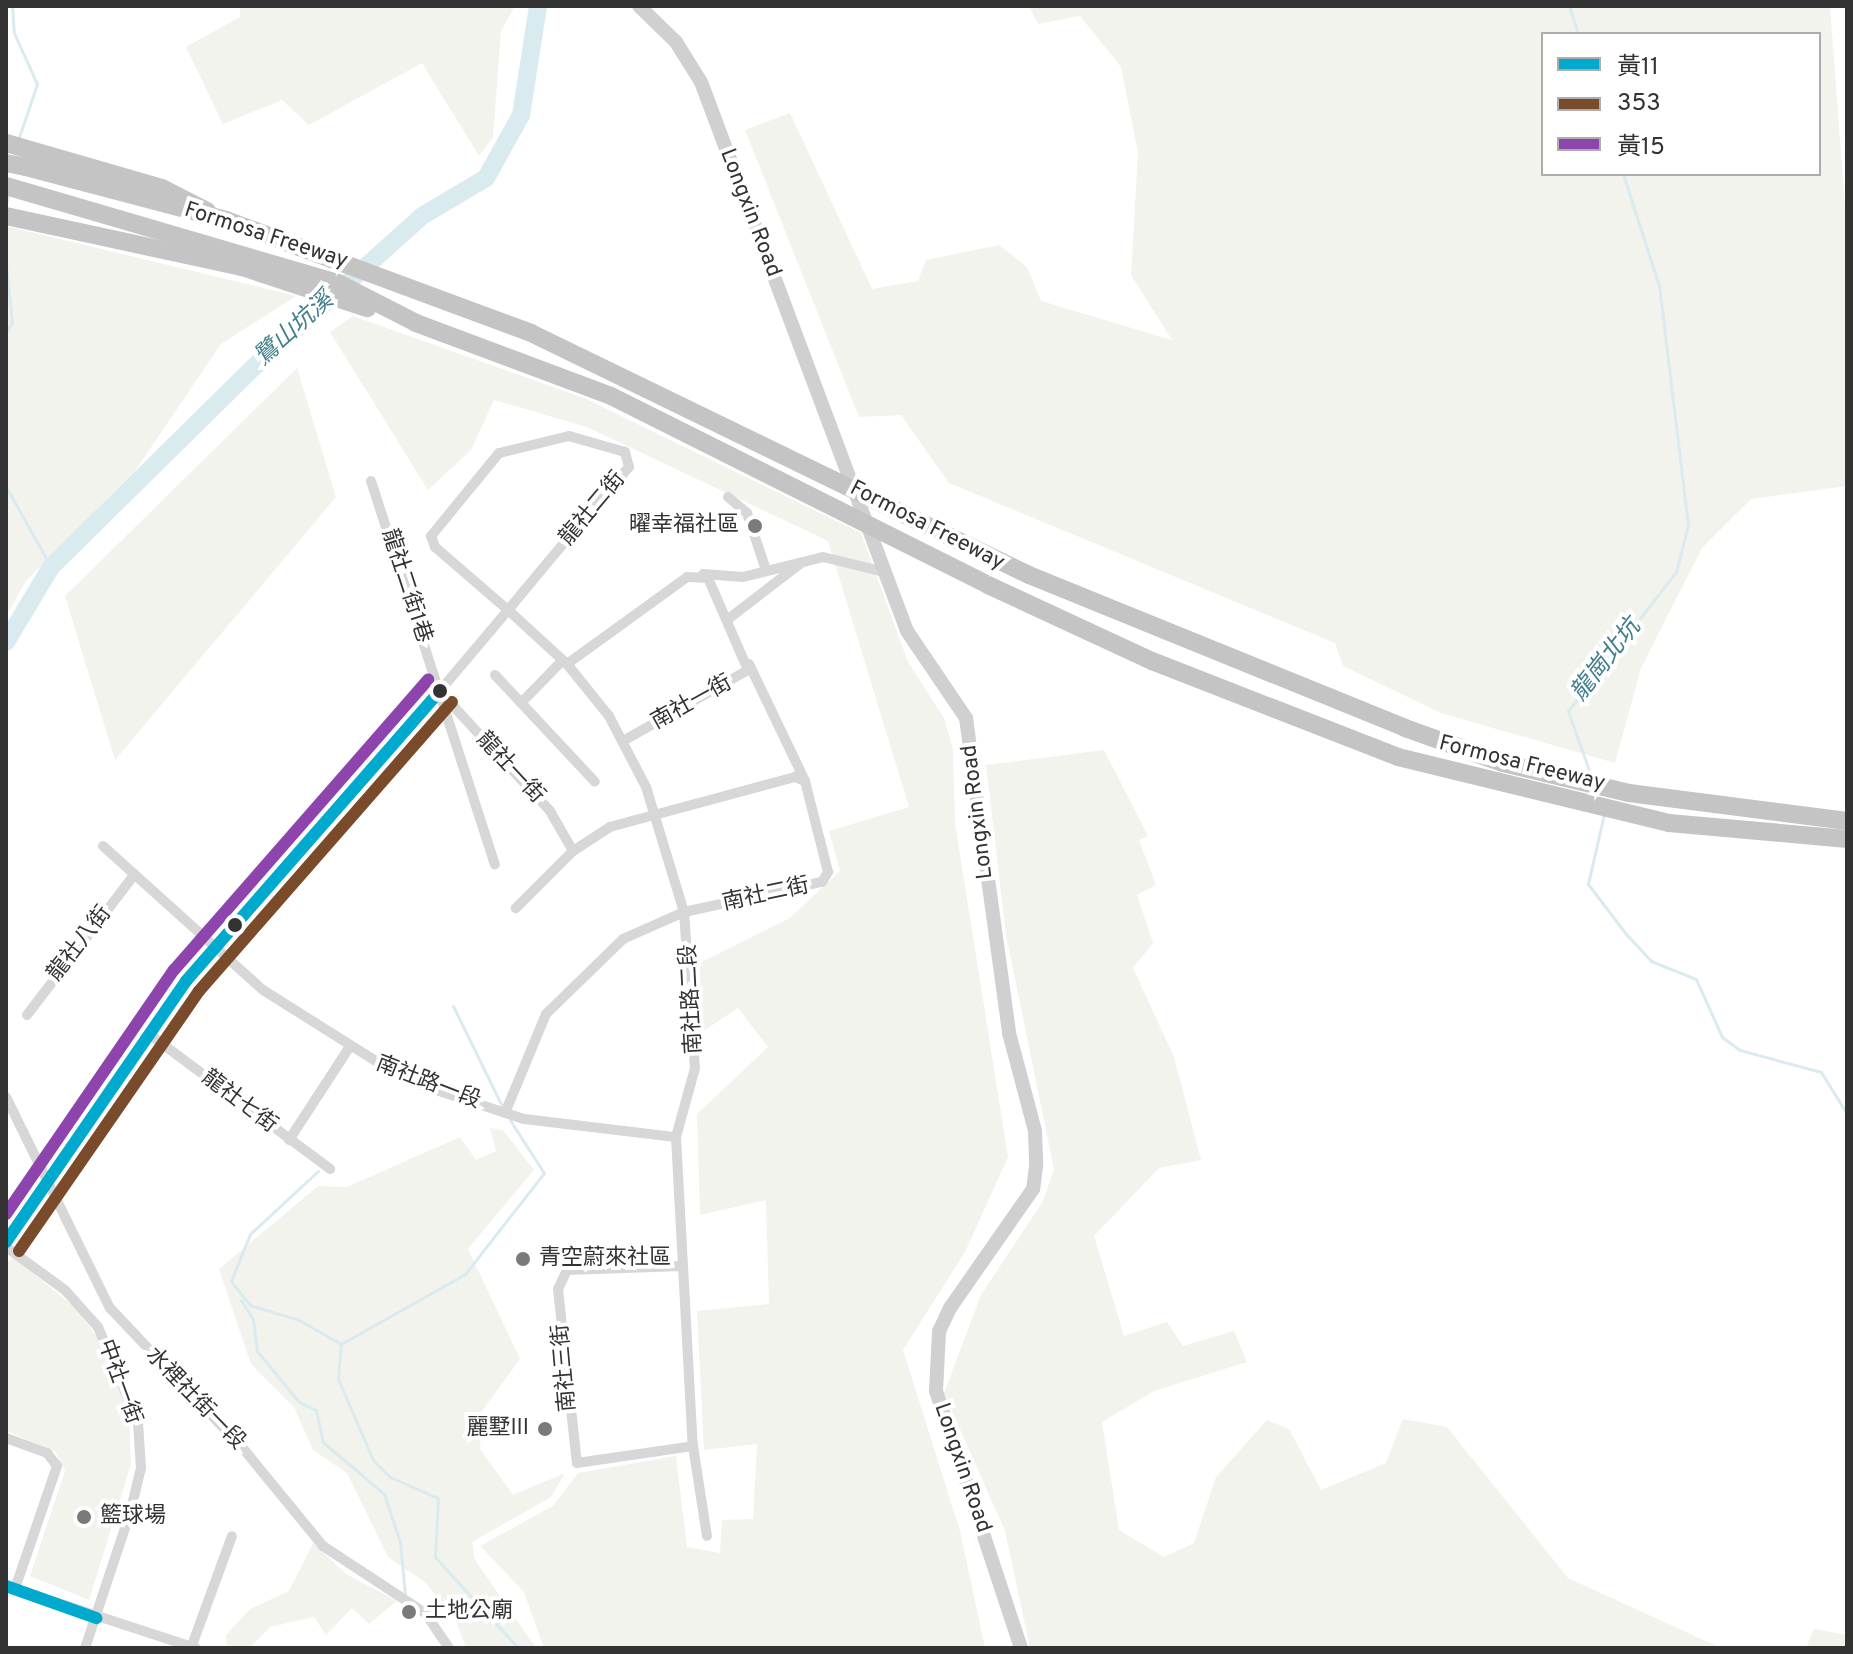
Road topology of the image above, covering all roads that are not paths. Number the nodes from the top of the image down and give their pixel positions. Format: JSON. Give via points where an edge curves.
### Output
{"nodes":[{"id":1,"x":639,"y":6,"type":"edge"},
{"id":2,"x":6,"y":143,"type":"edge"},
{"id":3,"x":6,"y":163,"type":"edge"},
{"id":4,"x":6,"y":186,"type":"edge"},
{"id":5,"x":10,"y":217,"type":"edge"},
{"id":6,"x":226,"y":220,"type":"junction"},
{"id":7,"x":239,"y":258,"type":"junction"},
{"id":8,"x":371,"y":481,"type":"dead end"},
{"id":9,"x":728,"y":497,"type":"dead end"},
{"id":10,"x":807,"y":559,"type":"junction"},
{"id":11,"x":766,"y":570,"type":"junction"},
{"id":12,"x":887,"y":573,"type":"junction"},
{"id":13,"x":703,"y":574,"type":"junction"},
{"id":14,"x":508,"y":610,"type":"junction"},
{"id":15,"x":727,"y":620,"type":"junction"},
{"id":16,"x":565,"y":662,"type":"junction"},
{"id":17,"x":749,"y":664,"type":"junction"},
{"id":18,"x":495,"y":675,"type":"dead end"},
{"id":19,"x":440,"y":691,"type":"junction"},
{"id":20,"x":521,"y":703,"type":"junction"},
{"id":21,"x":625,"y":740,"type":"junction"},
{"id":22,"x":805,"y":781,"type":"junction"},
{"id":23,"x":595,"y":782,"type":"dead end"},
{"id":24,"x":650,"y":813,"type":"junction"},
{"id":25,"x":1847,"y":821,"type":"edge"},
{"id":26,"x":1847,"y":839,"type":"edge"},
{"id":27,"x":103,"y":846,"type":"dead end"},
{"id":28,"x":573,"y":851,"type":"junction"},
{"id":29,"x":495,"y":864,"type":"dead end"},
{"id":30,"x":134,"y":875,"type":"junction"},
{"id":31,"x":516,"y":908,"type":"dead end"},
{"id":32,"x":684,"y":912,"type":"junction"},
{"id":33,"x":213,"y":947,"type":"junction"},
{"id":34,"x":27,"y":1015,"type":"dead end"},
{"id":35,"x":149,"y":1034,"type":"junction"},
{"id":36,"x":349,"y":1048,"type":"junction"},
{"id":37,"x":6,"y":1097,"type":"edge"},
{"id":38,"x":505,"y":1113,"type":"junction"},
{"id":39,"x":676,"y":1137,"type":"junction"},
{"id":40,"x":289,"y":1140,"type":"junction"},
{"id":41,"x":330,"y":1169,"type":"dead end"},
{"id":42,"x":45,"y":1184,"type":"junction"},
{"id":43,"x":6,"y":1244,"type":"edge"},
{"id":44,"x":682,"y":1266,"type":"junction"},
{"id":45,"x":6,"y":1438,"type":"edge"},
{"id":46,"x":693,"y":1446,"type":"junction"},
{"id":47,"x":232,"y":1536,"type":"dead end"},
{"id":48,"x":707,"y":1536,"type":"dead end"},
{"id":49,"x":10,"y":1588,"type":"edge"},
{"id":50,"x":96,"y":1618,"type":"junction"},
{"id":51,"x":193,"y":1647,"type":"edge"},
{"id":52,"x":85,"y":1648,"type":"edge"},
{"id":53,"x":449,"y":1648,"type":"edge"},
{"id":54,"x":1021,"y":1648,"type":"edge"}],
"edges":[{"from":1,"to":12,"type":"street","name":"Longxin Road","via":[[676,42],[701,82]]},
{"from":2,"to":6,"type":"highway","via":[[162,188]]},
{"from":3,"to":6,"type":"highway","name":"Formosa Freeway","bridge":true},
{"from":4,"to":7,"type":"highway","name":"Formosa Freeway"},
{"from":5,"to":7,"type":"highway"},
{"from":6,"to":25,"type":"highway","name":"Formosa Freeway","bridge":true,"via":[[531,333],[1029,575],[1259,674],[1503,763],[1629,793]]},
{"from":7,"to":26,"type":"highway","name":"Formosa Freeway","bridge":true,"via":[[338,283],[416,323],[611,396],[1152,661],[1398,757],[1669,823]]},
{"from":8,"to":19,"type":"street","name":"龍社二街1巷"},
{"from":9,"to":11,"type":"street","via":[[747,513]]},
{"from":10,"to":11,"type":"street"},
{"from":10,"to":12,"type":"street","via":[[852,559]]},
{"from":10,"to":15,"type":"street"},
{"from":11,"to":13,"type":"street"},
{"from":12,"to":54,"type":"street","name":"Longxin Road","via":[[916,649],[966,718],[1009,1033],[1035,1131],[1033,1189],[950,1308],[935,1359],[938,1408],[977,1500]]},
{"from":13,"to":15,"type":"street","name":"南社一街"},
{"from":13,"to":16,"type":"street","via":[[687,577]]},
{"from":14,"to":14,"type":"street","name":"龍社二街","via":[[435,547],[433,529],[499,453],[569,436],[630,455],[629,467]]},
{"from":14,"to":16,"type":"street","name":"南社路二段"},
{"from":14,"to":19,"type":"street","name":"龍社二街"},
{"from":15,"to":17,"type":"street","name":"南社一街"},
{"from":16,"to":20,"type":"street"},
{"from":16,"to":21,"type":"street","name":"南社路二段"},
{"from":17,"to":21,"type":"street","name":"南社一街","via":[[744,674]]},
{"from":17,"to":22,"type":"street","name":"南社二街"},
{"from":18,"to":20,"type":"street"},
{"from":19,"to":28,"type":"street","name":"龍社一街","via":[[550,811]]},
{"from":19,"to":29,"type":"street","name":"龍社二街1巷"},
{"from":19,"to":33,"type":"street","name":"龍社二街"},
{"from":20,"to":23,"type":"street"},
{"from":21,"to":24,"type":"street","name":"南社路二段"},
{"from":22,"to":24,"type":"street","via":[[795,777]]},
{"from":22,"to":32,"type":"street","name":"南社二街","via":[[828,872],[822,882]]},
{"from":24,"to":28,"type":"street","via":[[610,827]]},
{"from":24,"to":32,"type":"street","name":"南社路二段"},
{"from":27,"to":30,"type":"street"},
{"from":28,"to":31,"type":"street"},
{"from":30,"to":33,"type":"street"},
{"from":30,"to":34,"type":"street","name":"龍社八街"},
{"from":32,"to":38,"type":"street","name":"南社二街","via":[[623,939],[574,981],[530,1041]]},
{"from":32,"to":39,"type":"street","name":"南社路二段","via":[[695,1068]]},
{"from":33,"to":35,"type":"street","name":"龍社二街"},
{"from":33,"to":36,"type":"street","name":"南社路一段"},
{"from":35,"to":40,"type":"street","name":"龍社七街"},
{"from":35,"to":42,"type":"street","name":"龍社二街"},
{"from":36,"to":38,"type":"street","name":"南社路一段","via":[[406,1080]]},
{"from":36,"to":40,"type":"street"},
{"from":37,"to":42,"type":"street","name":"水裡社街一段"},
{"from":38,"to":39,"type":"street","name":"南社路一段"},
{"from":39,"to":44,"type":"street","name":"南社路二段"},
{"from":40,"to":41,"type":"street","name":"龍社七街"},
{"from":42,"to":43,"type":"street","name":"龍社二街"},
{"from":42,"to":53,"type":"street","name":"水裡社街一段","via":[[110,1308],[246,1452],[323,1546],[425,1613]]},
{"from":43,"to":50,"type":"street","name":"中社一街","via":[[65,1290],[98,1327],[138,1422],[141,1468]]},
{"from":44,"to":46,"type":"street","name":"南社路二段"},
{"from":44,"to":46,"type":"street","name":"南社三街","via":[[567,1270],[558,1289],[577,1463]]},
{"from":45,"to":49,"type":"street","via":[[47,1453],[57,1466]]},
{"from":46,"to":48,"type":"street","name":"南社路二段"},
{"from":47,"to":51,"type":"street"},
{"from":49,"to":50,"type":"street"},
{"from":50,"to":51,"type":"street"},
{"from":50,"to":52,"type":"street","name":"中社一街"}]}
